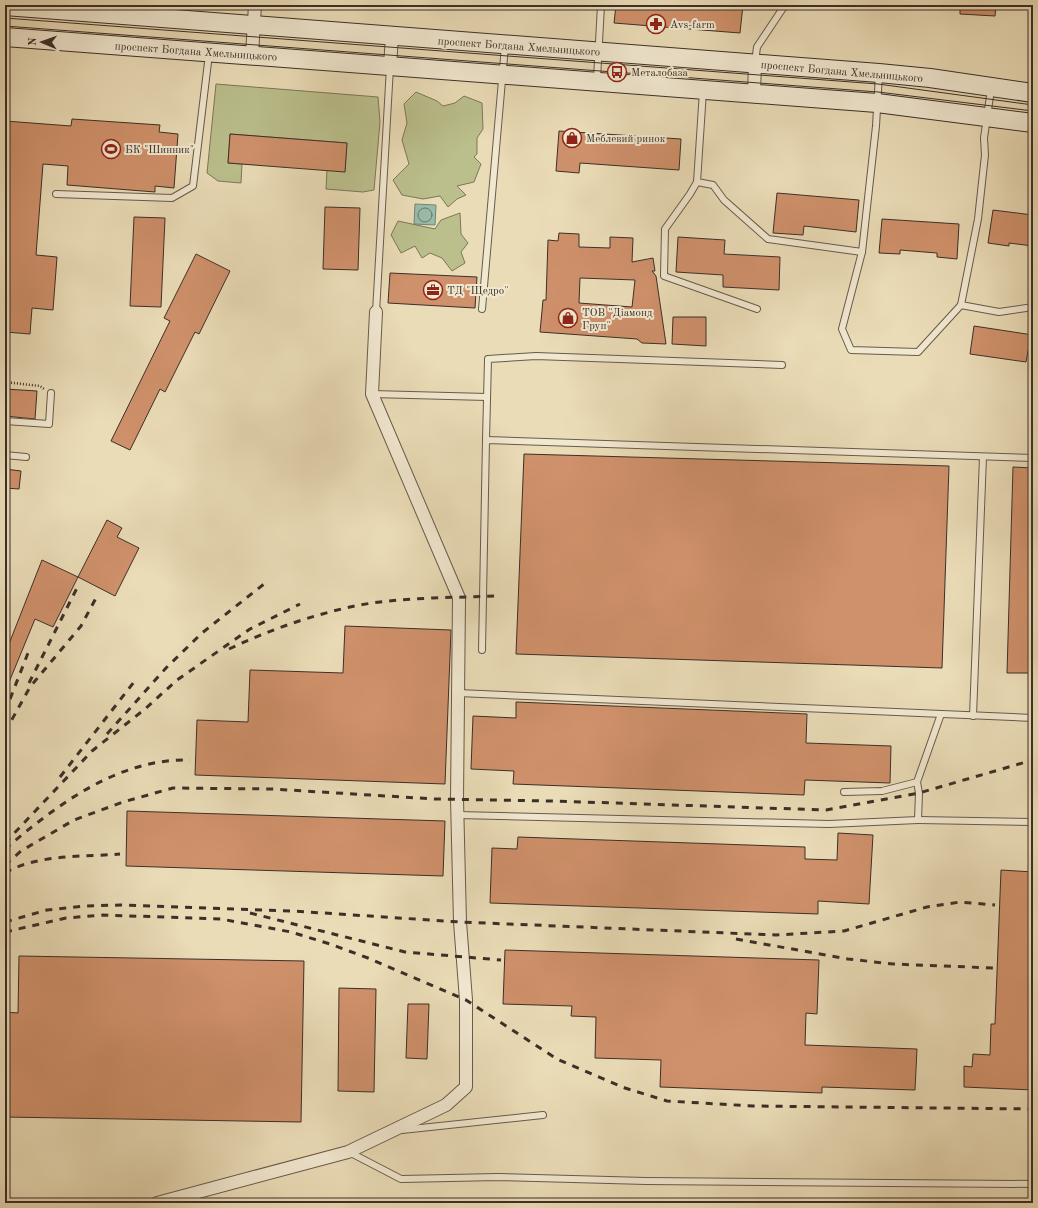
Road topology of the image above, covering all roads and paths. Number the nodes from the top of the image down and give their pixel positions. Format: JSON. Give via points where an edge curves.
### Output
{"nodes":[{"id":1,"x":255,"y":5,"type":"edge"},
{"id":2,"x":601,"y":5,"type":"edge"},
{"id":3,"x":785,"y":5,"type":"edge"},
{"id":4,"x":5,"y":6,"type":"edge"},
{"id":5,"x":40,"y":7,"type":"edge"},
{"id":6,"x":254,"y":25,"type":"junction"},
{"id":7,"x":392,"y":36,"type":"junction"},
{"id":8,"x":5,"y":37,"type":"edge"},
{"id":9,"x":505,"y":44,"type":"junction"},
{"id":10,"x":209,"y":52,"type":"junction"},
{"id":11,"x":599,"y":52,"type":"junction"},
{"id":12,"x":252,"y":55,"type":"junction"},
{"id":13,"x":756,"y":63,"type":"junction"},
{"id":14,"x":390,"y":66,"type":"junction"},
{"id":15,"x":879,"y":73,"type":"junction"},
{"id":16,"x":503,"y":74,"type":"junction"},
{"id":17,"x":597,"y":81,"type":"junction"},
{"id":18,"x":992,"y":87,"type":"junction"},
{"id":19,"x":703,"y":90,"type":"junction"},
{"id":20,"x":754,"y":93,"type":"junction"},
{"id":21,"x":1033,"y":93,"type":"edge"},
{"id":22,"x":877,"y":103,"type":"junction"},
{"id":23,"x":988,"y":116,"type":"junction"},
{"id":24,"x":1033,"y":123,"type":"edge"},
{"id":25,"x":697,"y":182,"type":"junction"},
{"id":26,"x":56,"y":194,"type":"dead end"},
{"id":27,"x":862,"y":252,"type":"junction"},
{"id":28,"x":961,"y":305,"type":"junction"},
{"id":29,"x":1033,"y":307,"type":"edge"},
{"id":30,"x":482,"y":309,"type":"dead end"},
{"id":31,"x":757,"y":309,"type":"dead end"},
{"id":32,"x":376,"y":312,"type":"joint"},
{"id":33,"x":782,"y":365,"type":"dead end"},
{"id":34,"x":5,"y":382,"type":"edge"},
{"id":35,"x":51,"y":393,"type":"joint"},
{"id":36,"x":372,"y":394,"type":"junction"},
{"id":37,"x":487,"y":397,"type":"junction"},
{"id":38,"x":5,"y":421,"type":"edge"},
{"id":39,"x":486,"y":440,"type":"junction"},
{"id":40,"x":5,"y":455,"type":"edge"},
{"id":41,"x":26,"y":456,"type":"dead end"},
{"id":42,"x":983,"y":457,"type":"junction"},
{"id":43,"x":1033,"y":458,"type":"edge"},
{"id":44,"x":482,"y":650,"type":"dead end"},
{"id":45,"x":458,"y":693,"type":"junction"},
{"id":46,"x":942,"y":714,"type":"junction"},
{"id":47,"x":973,"y":716,"type":"junction"},
{"id":48,"x":1033,"y":718,"type":"edge"},
{"id":49,"x":917,"y":782,"type":"junction"},
{"id":50,"x":844,"y":792,"type":"dead end"},
{"id":51,"x":458,"y":815,"type":"junction"},
{"id":52,"x":918,"y":820,"type":"junction"},
{"id":53,"x":1033,"y":822,"type":"edge"},
{"id":54,"x":543,"y":1115,"type":"dead end"},
{"id":55,"x":394,"y":1131,"type":"junction"},
{"id":56,"x":348,"y":1152,"type":"junction"},
{"id":57,"x":1033,"y":1184,"type":"edge"},
{"id":58,"x":157,"y":1203,"type":"edge"}],
"edges":[{"from":1,"to":6,"type":"street"},
{"from":2,"to":11,"type":"lane"},
{"from":3,"to":13,"type":"lane","via":[[756,48]]},
{"from":4,"to":5,"type":"main road","name":"проспект Богдана Хмельницького"},
{"from":5,"to":6,"type":"main road","name":"проспект Богдана Хмельницького"},
{"from":6,"to":7,"type":"main road","name":"проспект Богдана Хмельницького"},
{"from":6,"to":12,"type":"street"},
{"from":7,"to":9,"type":"main road","name":"проспект Богдана Хмельницького"},
{"from":7,"to":14,"type":"street"},
{"from":8,"to":10,"type":"main road","name":"проспект Богдана Хмельницького"},
{"from":9,"to":11,"type":"main road","name":"проспект Богдана Хмельницького"},
{"from":9,"to":16,"type":"lane"},
{"from":10,"to":12,"type":"main road","name":"проспект Богдана Хмельницького"},
{"from":10,"to":26,"type":"lane","via":[[193,186],[172,198]]},
{"from":11,"to":13,"type":"main road","name":"проспект Богдана Хмельницького"},
{"from":11,"to":17,"type":"lane"},
{"from":12,"to":14,"type":"main road","name":"проспект Богдана Хмельницького"},
{"from":13,"to":15,"type":"main road","name":"проспект Богдана Хмельницького"},
{"from":13,"to":20,"type":"street"},
{"from":14,"to":16,"type":"main road","name":"проспект Богдана Хмельницького"},
{"from":14,"to":32,"type":"lane"},
{"from":15,"to":18,"type":"main road","name":"проспект Богдана Хмельницького"},
{"from":15,"to":22,"type":"lane"},
{"from":16,"to":17,"type":"main road","name":"проспект Богдана Хмельницького"},
{"from":16,"to":30,"type":"lane"},
{"from":17,"to":19,"type":"main road","name":"проспект Богдана Хмельницького"},
{"from":18,"to":21,"type":"main road","name":"проспект Богдана Хмельницького"},
{"from":18,"to":23,"type":"lane"},
{"from":19,"to":20,"type":"main road","name":"проспект Богдана Хмельницького"},
{"from":19,"to":25,"type":"lane"},
{"from":20,"to":22,"type":"main road","name":"проспект Богдана Хмельницького"},
{"from":22,"to":23,"type":"main road","name":"проспект Богдана Хмельницького"},
{"from":22,"to":27,"type":"lane"},
{"from":23,"to":24,"type":"main road","name":"проспект Богдана Хмельницького"},
{"from":23,"to":28,"type":"lane","via":[[978,218]]},
{"from":25,"to":27,"type":"lane","via":[[713,185],[724,200],[768,239]]},
{"from":25,"to":31,"type":"lane","via":[[665,229],[664,276]]},
{"from":27,"to":28,"type":"lane","via":[[842,329],[851,350],[918,352]]},
{"from":28,"to":29,"type":"lane","via":[[999,312]]},
{"from":32,"to":36,"type":"street"},
{"from":33,"to":37,"type":"lane","via":[[536,356],[488,359]]},
{"from":34,"to":35,"type":"path","via":[[40,386]]},
{"from":35,"to":38,"type":"lane","via":[[49,424]]},
{"from":36,"to":37,"type":"lane"},
{"from":36,"to":45,"type":"street","via":[[459,598]]},
{"from":37,"to":39,"type":"lane"},
{"from":39,"to":42,"type":"lane"},
{"from":39,"to":44,"type":"lane"},
{"from":40,"to":41,"type":"lane"},
{"from":42,"to":43,"type":"lane"},
{"from":42,"to":47,"type":"lane"},
{"from":45,"to":46,"type":"lane"},
{"from":45,"to":51,"type":"street"},
{"from":46,"to":47,"type":"lane"},
{"from":46,"to":49,"type":"lane"},
{"from":47,"to":48,"type":"lane"},
{"from":49,"to":50,"type":"lane","via":[[882,791]]},
{"from":49,"to":52,"type":"lane"},
{"from":51,"to":52,"type":"lane","via":[[830,824]]},
{"from":51,"to":55,"type":"street","via":[[460,922],[466,1000],[466,1087],[446,1105]]},
{"from":52,"to":53,"type":"lane"},
{"from":54,"to":55,"type":"lane"},
{"from":55,"to":56,"type":"street"},
{"from":56,"to":57,"type":"lane","via":[[401,1179]]},
{"from":56,"to":58,"type":"street"}]}
